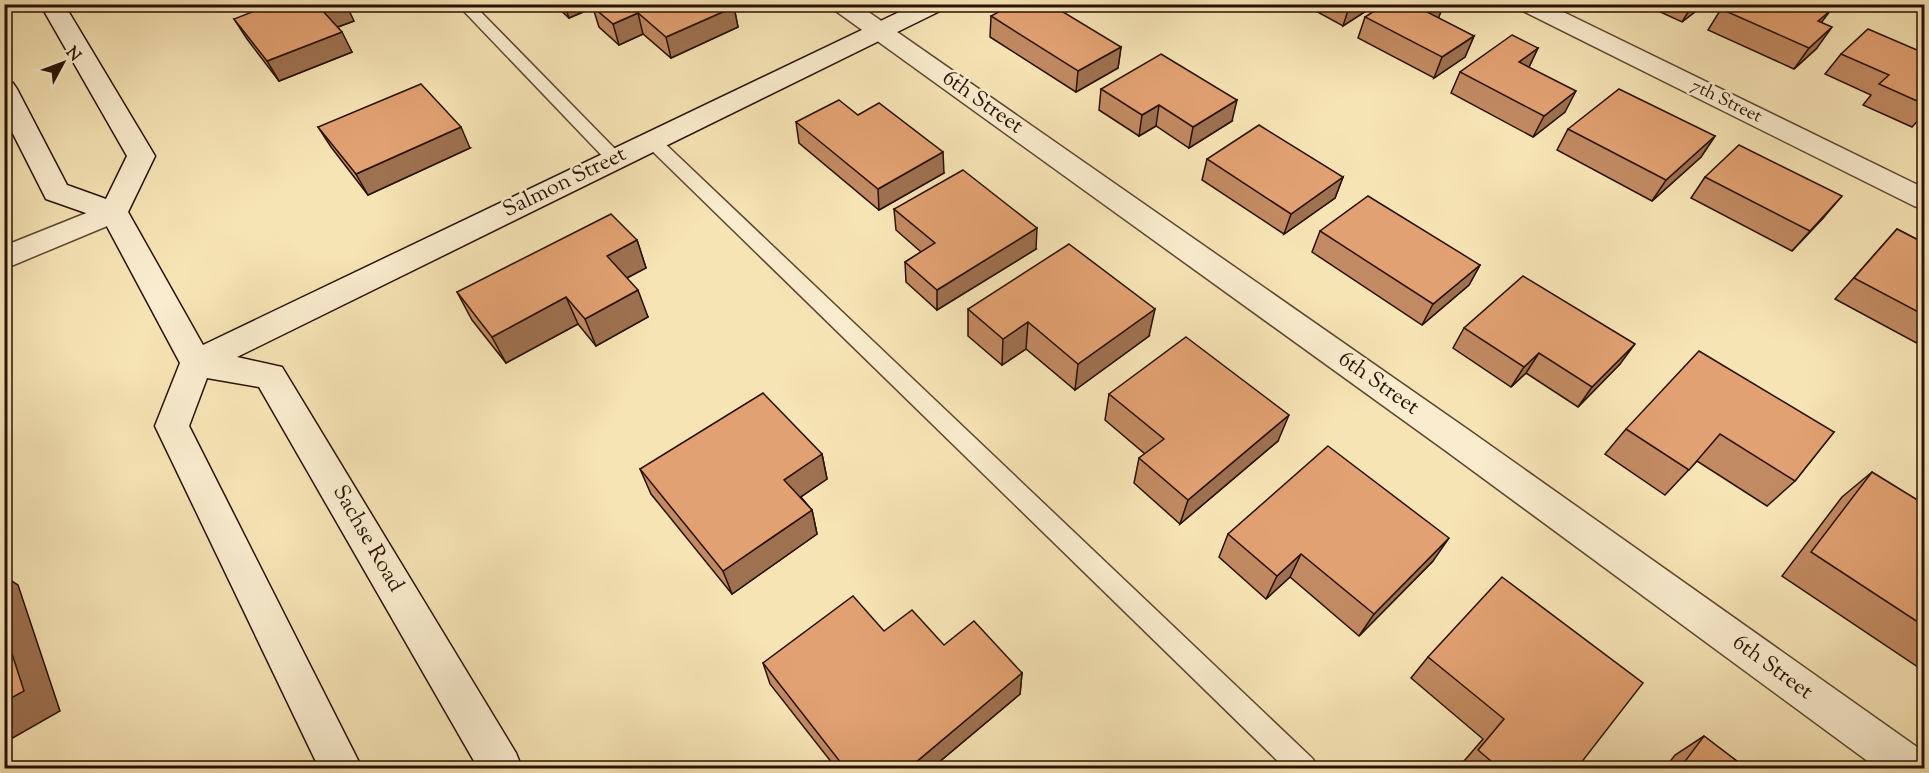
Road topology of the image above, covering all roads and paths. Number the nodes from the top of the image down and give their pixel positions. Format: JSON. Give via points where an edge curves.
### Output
{"nodes":[{"id":1,"x":52,"y":4,"type":"edge"},
{"id":2,"x":464,"y":4,"type":"edge"},
{"id":3,"x":841,"y":4,"type":"edge"},
{"id":4,"x":936,"y":4,"type":"edge"},
{"id":5,"x":1527,"y":4,"type":"edge"},
{"id":6,"x":881,"y":31,"type":"junction"},
{"id":7,"x":4,"y":89,"type":"edge"},
{"id":8,"x":652,"y":141,"type":"junction"},
{"id":9,"x":615,"y":159,"type":"junction"},
{"id":10,"x":1924,"y":199,"type":"edge"},
{"id":11,"x":114,"y":212,"type":"junction"},
{"id":12,"x":4,"y":258,"type":"edge"},
{"id":13,"x":196,"y":363,"type":"junction"},
{"id":14,"x":341,"y":768,"type":"edge"},
{"id":15,"x":501,"y":768,"type":"edge"},
{"id":16,"x":1304,"y":768,"type":"edge"},
{"id":17,"x":1911,"y":768,"type":"edge"}],
"edges":[{"from":1,"to":11,"type":"street","via":[[141,156]]},
{"from":2,"to":9,"type":"lane"},
{"from":3,"to":6,"type":"street","name":"6th Street"},
{"from":4,"to":6,"type":"street","name":"Salmon Street"},
{"from":5,"to":10,"type":"street","name":"7th Street"},
{"from":6,"to":8,"type":"street","name":"Salmon Street"},
{"from":6,"to":17,"type":"street","name":"6th Street"},
{"from":7,"to":11,"type":"street","via":[[56,192]]},
{"from":8,"to":9,"type":"street","name":"Salmon Street"},
{"from":8,"to":16,"type":"lane"},
{"from":9,"to":13,"type":"street","name":"Salmon Street"},
{"from":11,"to":12,"type":"street"},
{"from":11,"to":13,"type":"street"},
{"from":13,"to":14,"type":"street","via":[[172,426]]},
{"from":13,"to":15,"type":"street","name":"Sachse Road","via":[[270,376]]}]}
